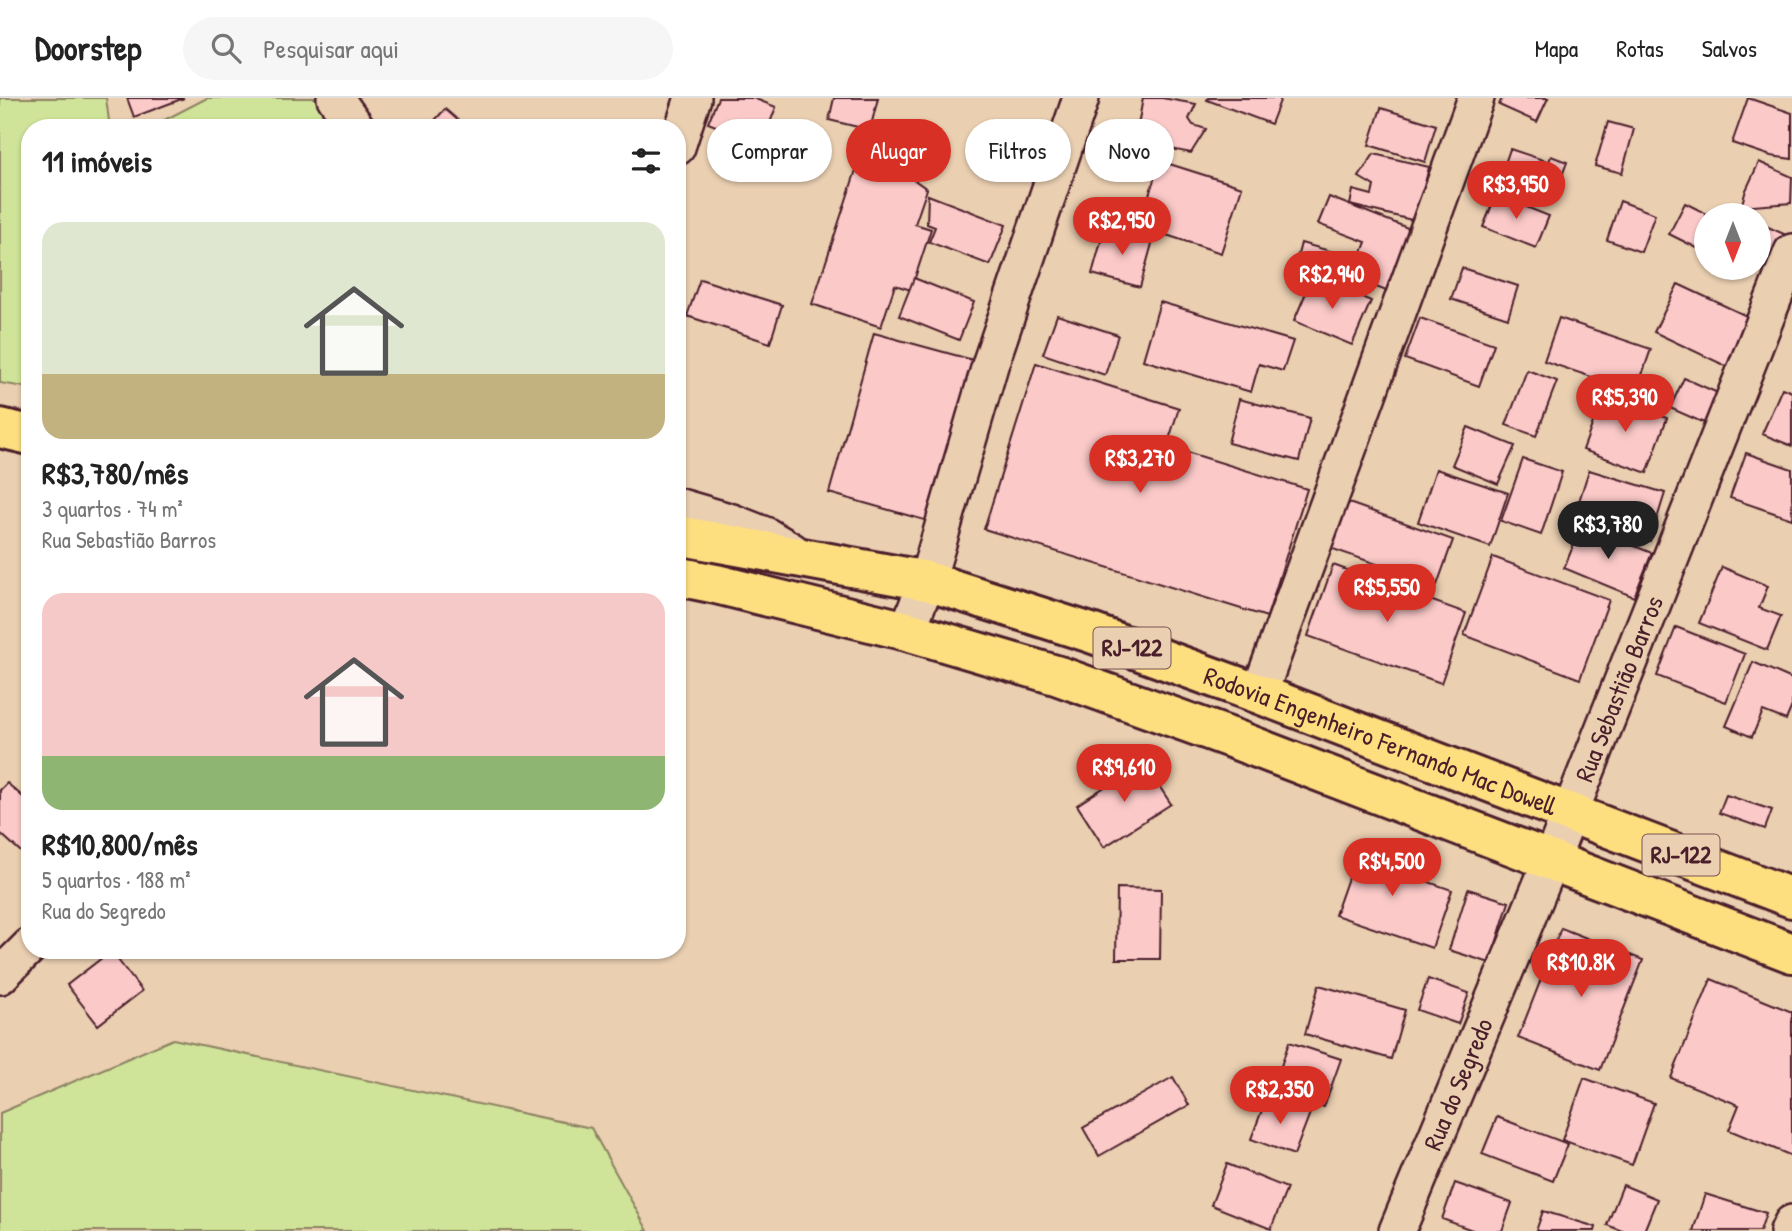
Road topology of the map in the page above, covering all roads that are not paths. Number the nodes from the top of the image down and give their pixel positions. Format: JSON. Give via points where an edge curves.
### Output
{"nodes":[{"id":1,"x":335,"y":98,"type":"edge"},
{"id":2,"x":693,"y":98,"type":"edge"},
{"id":3,"x":1081,"y":98,"type":"edge"},
{"id":4,"x":1476,"y":98,"type":"edge"},
{"id":5,"x":350,"y":119,"type":"edge"},
{"id":6,"x":686,"y":119,"type":"edge"},
{"id":7,"x":1792,"y":252,"type":"edge"},
{"id":8,"x":0,"y":428,"type":"edge"},
{"id":9,"x":21,"y":433,"type":"edge"},
{"id":10,"x":686,"y":509,"type":"edge"},
{"id":11,"x":686,"y":537,"type":"edge"},
{"id":12,"x":804,"y":558,"type":"junction"},
{"id":13,"x":686,"y":578,"type":"edge"},
{"id":14,"x":927,"y":581,"type":"junction"},
{"id":15,"x":907,"y":631,"type":"junction"},
{"id":16,"x":1259,"y":694,"type":"junction"},
{"id":17,"x":1571,"y":812,"type":"junction"},
{"id":18,"x":1551,"y":861,"type":"junction"},
{"id":19,"x":1792,"y":898,"type":"edge"},
{"id":20,"x":1792,"y":953,"type":"edge"},
{"id":21,"x":21,"y":955,"type":"edge"},
{"id":22,"x":0,"y":976,"type":"edge"},
{"id":23,"x":1792,"y":1223,"type":"edge"},
{"id":24,"x":1396,"y":1231,"type":"edge"},
{"id":25,"x":1788,"y":1231,"type":"edge"}],
"edges":[{"from":1,"to":5,"type":"street"},
{"from":2,"to":6,"type":"street"},
{"from":3,"to":14,"type":"street","via":[[991,362]]},
{"from":4,"to":16,"type":"street"},
{"from":7,"to":17,"type":"street","name":"Rua Sebastião Barros"},
{"from":8,"to":9,"type":"main road"},
{"from":10,"to":12,"type":"street","via":[[765,535]]},
{"from":11,"to":12,"type":"main road","name":"Rodovia Engenheiro Fernando Mac Dowell","number":"RJ-122"},
{"from":12,"to":14,"type":"main road","name":"Rodovia Engenheiro Fernando Mac Dowell","number":"RJ-122"},
{"from":13,"to":15,"type":"main road","name":"Rodovia Engenheiro Fernando Mac Dowell","number":"RJ-122"},
{"from":14,"to":15,"type":"street"},
{"from":14,"to":16,"type":"main road","name":"Rodovia Engenheiro Fernando Mac Dowell","number":"RJ-122","via":[[1091,633]]},
{"from":15,"to":18,"type":"main road","name":"Rodovia Engenheiro Fernando Mac Dowell","number":"RJ-122","via":[[1071,680]]},
{"from":16,"to":17,"type":"main road","name":"Rodovia Engenheiro Fernando Mac Dowell","number":"RJ-122"},
{"from":17,"to":18,"type":"street","name":"Rua Sebastião Barros"},
{"from":17,"to":19,"type":"main road","name":"Rodovia Engenheiro Fernando Mac Dowell","number":"RJ-122"},
{"from":18,"to":20,"type":"main road","name":"Rodovia Engenheiro Fernando Mac Dowell","number":"RJ-122"},
{"from":18,"to":24,"type":"street","name":"Rua do Segredo"},
{"from":21,"to":22,"type":"street"},
{"from":23,"to":25,"type":"street"}]}
